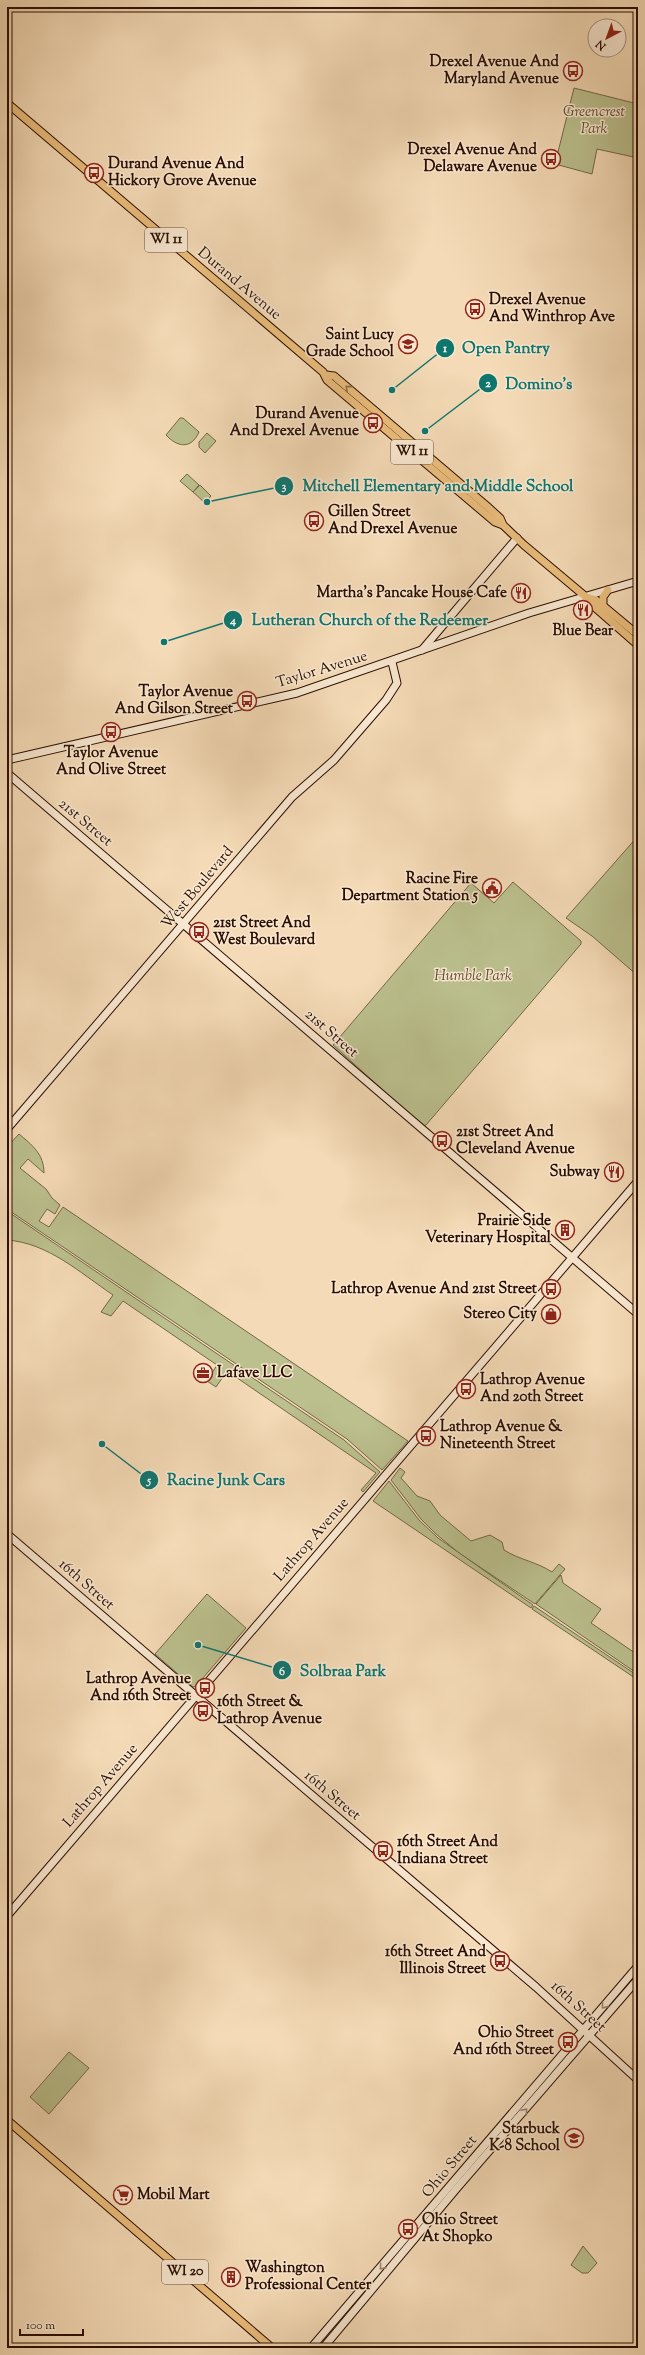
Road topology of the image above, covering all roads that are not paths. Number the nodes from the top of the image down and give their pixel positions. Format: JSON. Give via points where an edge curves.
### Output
{"nodes":[{"id":1,"x":7,"y":103,"type":"edge"},
{"id":2,"x":517,"y":538,"type":"junction"},
{"id":3,"x":638,"y":581,"type":"edge"},
{"id":4,"x":608,"y":590,"type":"junction"},
{"id":5,"x":586,"y":596,"type":"junction"},
{"id":6,"x":603,"y":606,"type":"junction"},
{"id":7,"x":638,"y":635,"type":"edge"},
{"id":8,"x":638,"y":645,"type":"edge"},
{"id":9,"x":421,"y":652,"type":"junction"},
{"id":10,"x":392,"y":662,"type":"junction"},
{"id":11,"x":7,"y":760,"type":"edge"},
{"id":12,"x":7,"y":773,"type":"edge"},
{"id":13,"x":184,"y":925,"type":"junction"},
{"id":14,"x":7,"y":1129,"type":"edge"},
{"id":15,"x":638,"y":1181,"type":"edge"},
{"id":16,"x":572,"y":1258,"type":"junction"},
{"id":17,"x":638,"y":1314,"type":"edge"},
{"id":18,"x":7,"y":1534,"type":"edge"},
{"id":19,"x":195,"y":1696,"type":"junction"},
{"id":20,"x":7,"y":1916,"type":"edge"},
{"id":21,"x":638,"y":1966,"type":"edge"},
{"id":22,"x":638,"y":1979,"type":"edge"},
{"id":23,"x":584,"y":2029,"type":"junction"},
{"id":24,"x":590,"y":2034,"type":"junction"},
{"id":25,"x":638,"y":2080,"type":"edge"},
{"id":26,"x":7,"y":2120,"type":"edge"},
{"id":27,"x":491,"y":2139,"type":"junction"},
{"id":28,"x":494,"y":2147,"type":"junction"},
{"id":29,"x":272,"y":2348,"type":"edge"},
{"id":30,"x":311,"y":2348,"type":"edge"},
{"id":31,"x":324,"y":2348,"type":"edge"}],
"edges":[{"from":1,"to":2,"type":"main road","name":"Durand Avenue","number":"WI 11","via":[[326,375],[334,376],[500,518],[503,525]]},
{"from":2,"to":5,"type":"main road","name":"Durand Avenue","number":"WI 11"},
{"from":2,"to":9,"type":"street"},
{"from":3,"to":4,"type":"street","name":"Taylor Avenue"},
{"from":4,"to":5,"type":"street","name":"Taylor Avenue"},
{"from":4,"to":6,"type":"main road","via":[[603,597]]},
{"from":5,"to":6,"type":"main road","name":"Durand Avenue","number":"WI 11"},
{"from":5,"to":8,"type":"main road","name":"Durand Avenue","number":"WI 11","via":[[590,603]]},
{"from":5,"to":9,"type":"street","name":"Taylor Avenue","via":[[529,613]]},
{"from":6,"to":7,"type":"main road","name":"Durand Avenue","number":"WI 11"},
{"from":9,"to":10,"type":"street","name":"Taylor Avenue"},
{"from":10,"to":11,"type":"street","name":"Taylor Avenue","via":[[297,693]]},
{"from":10,"to":13,"type":"street","name":"West Boulevard","via":[[397,683],[386,700],[334,760],[292,798]]},
{"from":12,"to":13,"type":"street","name":"21st Street"},
{"from":13,"to":14,"type":"street","name":"West Boulevard"},
{"from":13,"to":16,"type":"street","name":"21st Street"},
{"from":15,"to":16,"type":"street","name":"Lathrop Avenue"},
{"from":16,"to":17,"type":"street","name":"21st Street"},
{"from":16,"to":19,"type":"street","name":"Lathrop Avenue"},
{"from":18,"to":19,"type":"street","name":"16th Street"},
{"from":19,"to":20,"type":"street","name":"Lathrop Avenue"},
{"from":19,"to":23,"type":"street","name":"16th Street"},
{"from":21,"to":23,"type":"street","name":"Ohio Street","one_way":true},
{"from":22,"to":24,"type":"street","name":"Ohio Street"},
{"from":23,"to":24,"type":"street","name":"16th Street"},
{"from":23,"to":27,"type":"street","name":"Ohio Street"},
{"from":24,"to":25,"type":"street","name":"16th Street"},
{"from":28,"to":24,"type":"street","name":"Ohio Street","one_way":true},
{"from":26,"to":29,"type":"main road","number":"WI 20"},
{"from":27,"to":28,"type":"street"},
{"from":27,"to":30,"type":"street","name":"Ohio Street","one_way":true},
{"from":28,"to":31,"type":"street","name":"Ohio Street"}]}
